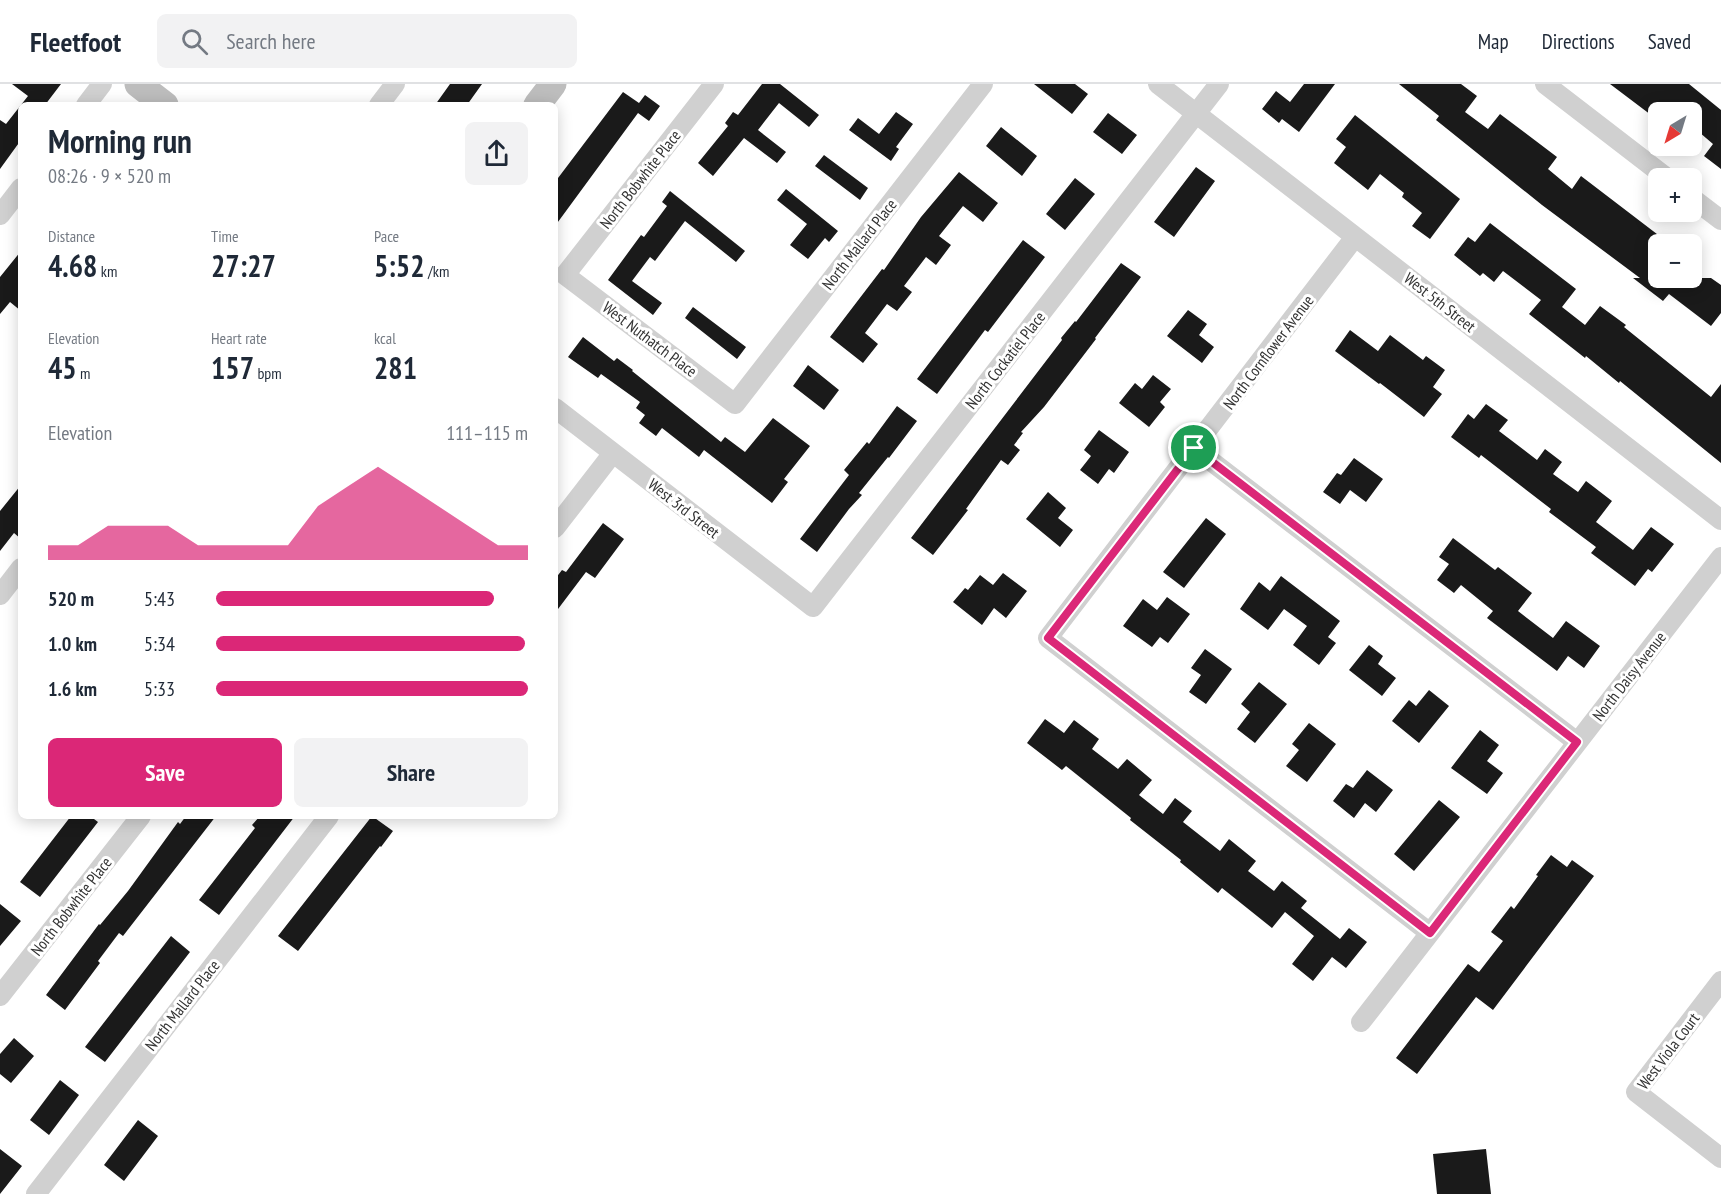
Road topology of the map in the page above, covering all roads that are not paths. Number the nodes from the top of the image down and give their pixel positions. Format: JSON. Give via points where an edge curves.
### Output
{"nodes":[{"id":1,"x":102,"y":84,"type":"edge"},
{"id":2,"x":138,"y":84,"type":"edge"},
{"id":3,"x":395,"y":84,"type":"edge"},
{"id":4,"x":553,"y":84,"type":"edge"},
{"id":5,"x":714,"y":84,"type":"edge"},
{"id":6,"x":983,"y":84,"type":"edge"},
{"id":7,"x":1158,"y":84,"type":"edge"},
{"id":8,"x":1219,"y":84,"type":"edge"},
{"id":9,"x":1545,"y":84,"type":"edge"},
{"id":10,"x":88,"y":102,"type":"edge"},
{"id":11,"x":161,"y":102,"type":"edge"},
{"id":12,"x":381,"y":102,"type":"edge"},
{"id":13,"x":539,"y":102,"type":"edge"},
{"id":14,"x":1196,"y":113,"type":"junction"},
{"id":15,"x":1654,"y":168,"type":"edge"},
{"id":16,"x":18,"y":192,"type":"edge"},
{"id":17,"x":1702,"y":206,"type":"edge"},
{"id":18,"x":0,"y":215,"type":"edge"},
{"id":19,"x":1721,"y":220,"type":"edge"},
{"id":20,"x":1355,"y":237,"type":"junction"},
{"id":21,"x":565,"y":275,"type":"joint"},
{"id":22,"x":735,"y":404,"type":"joint"},
{"id":23,"x":558,"y":410,"type":"edge"},
{"id":24,"x":1194,"y":448,"type":"junction"},
{"id":25,"x":614,"y":453,"type":"junction"},
{"id":26,"x":1721,"y":520,"type":"edge"},
{"id":27,"x":558,"y":524,"type":"edge"},
{"id":28,"x":1721,"y":557,"type":"edge"},
{"id":29,"x":18,"y":572,"type":"edge"},
{"id":30,"x":0,"y":595,"type":"edge"},
{"id":31,"x":813,"y":607,"type":"joint"},
{"id":32,"x":1577,"y":742,"type":"junction"},
{"id":33,"x":139,"y":819,"type":"edge"},
{"id":34,"x":327,"y":819,"type":"edge"},
{"id":35,"x":1430,"y":933,"type":"junction"},
{"id":36,"x":1721,"y":981,"type":"edge"},
{"id":37,"x":0,"y":996,"type":"edge"},
{"id":38,"x":1361,"y":1022,"type":"dead end"},
{"id":39,"x":1721,"y":1158,"type":"edge"},
{"id":40,"x":36,"y":1194,"type":"edge"}],
"edges":[{"from":1,"to":10,"type":"street"},
{"from":2,"to":11,"type":"street"},
{"from":3,"to":12,"type":"street"},
{"from":4,"to":13,"type":"street"},
{"from":5,"to":21,"type":"street","name":"North Bobwhite Place"},
{"from":6,"to":22,"type":"street","name":"North Mallard Place"},
{"from":7,"to":14,"type":"street","name":"West 5th Street"},
{"from":8,"to":14,"type":"street","name":"North Cockatiel Place"},
{"from":9,"to":15,"type":"street"},
{"from":14,"to":20,"type":"street","name":"West 5th Street"},
{"from":14,"to":31,"type":"street","name":"North Cockatiel Place"},
{"from":16,"to":18,"type":"street"},
{"from":17,"to":19,"type":"street"},
{"from":20,"to":24,"type":"street","name":"North Cornflower Avenue"},
{"from":20,"to":26,"type":"street","name":"West 5th Street"},
{"from":21,"to":22,"type":"street","name":"West Nuthatch Place"},
{"from":23,"to":25,"type":"street","name":"West 3rd Street"},
{"from":24,"to":32,"type":"street"},
{"from":24,"to":35,"type":"street","name":"North Cornflower Avenue","via":[[1048,638]]},
{"from":25,"to":27,"type":"street"},
{"from":25,"to":31,"type":"street","name":"West 3rd Street"},
{"from":28,"to":32,"type":"street","name":"North Daisy Avenue"},
{"from":29,"to":30,"type":"street"},
{"from":32,"to":35,"type":"street","name":"North Daisy Avenue"},
{"from":33,"to":37,"type":"street","name":"North Bobwhite Place"},
{"from":34,"to":40,"type":"street","name":"North Mallard Place"},
{"from":35,"to":38,"type":"street","name":"North Daisy Avenue"},
{"from":36,"to":39,"type":"street","name":"West Viola Court","via":[[1636,1092]]}]}
